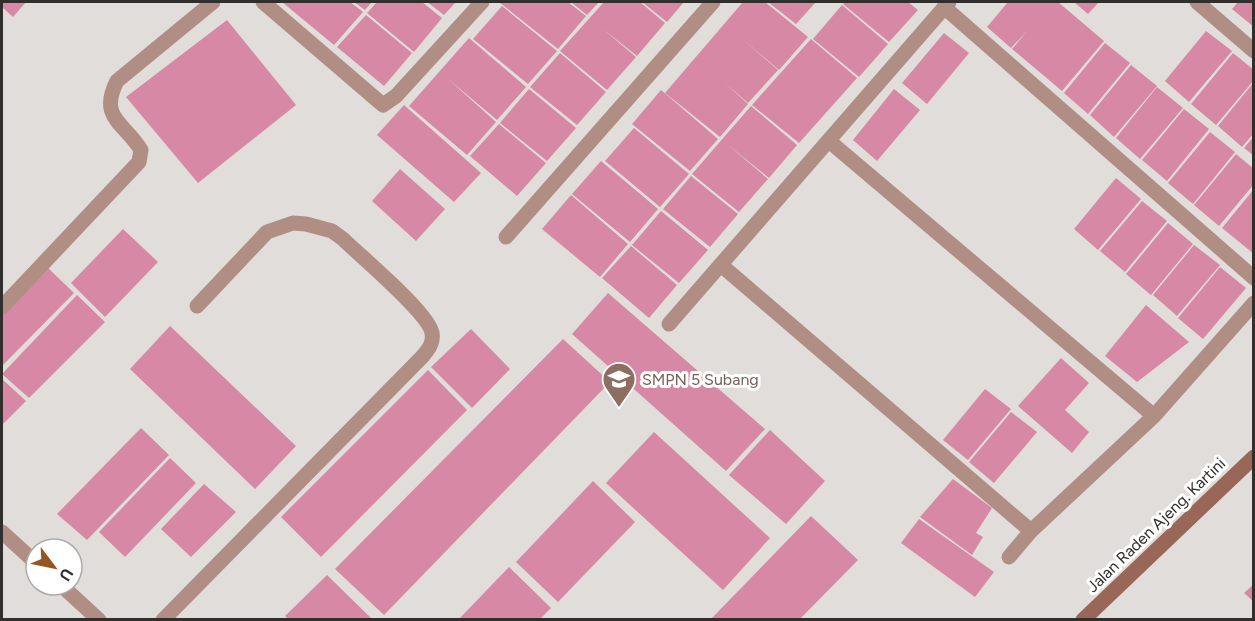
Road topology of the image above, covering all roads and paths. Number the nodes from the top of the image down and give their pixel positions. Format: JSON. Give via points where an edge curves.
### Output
{"nodes":[{"id":1,"x":213,"y":2,"type":"edge"},
{"id":2,"x":263,"y":2,"type":"edge"},
{"id":3,"x":482,"y":2,"type":"edge"},
{"id":4,"x":713,"y":2,"type":"edge"},
{"id":5,"x":1197,"y":2,"type":"edge"},
{"id":6,"x":946,"y":4,"type":"edge"},
{"id":7,"x":1254,"y":51,"type":"edge"},
{"id":8,"x":829,"y":141,"type":"junction"},
{"id":9,"x":506,"y":237,"type":"dead end"},
{"id":10,"x":721,"y":265,"type":"junction"},
{"id":11,"x":1254,"y":279,"type":"edge"},
{"id":12,"x":1254,"y":303,"type":"edge"},
{"id":13,"x":197,"y":306,"type":"dead end"},
{"id":14,"x":2,"y":307,"type":"edge"},
{"id":15,"x":669,"y":324,"type":"dead end"},
{"id":16,"x":1154,"y":416,"type":"junction"},
{"id":17,"x":1254,"y":457,"type":"edge"},
{"id":18,"x":1031,"y":531,"type":"junction"},
{"id":19,"x":2,"y":532,"type":"edge"},
{"id":20,"x":24,"y":552,"type":"edge"},
{"id":21,"x":1009,"y":557,"type":"dead end"},
{"id":22,"x":74,"y":597,"type":"edge"},
{"id":23,"x":99,"y":620,"type":"edge"},
{"id":24,"x":163,"y":620,"type":"edge"},
{"id":25,"x":1083,"y":620,"type":"edge"}],
"edges":[{"from":1,"to":14,"type":"street","via":[[117,81],[111,108],[114,119],[141,150],[139,162]]},
{"from":2,"to":3,"type":"street","via":[[383,105],[396,96]]},
{"from":4,"to":9,"type":"street"},
{"from":5,"to":7,"type":"street"},
{"from":6,"to":8,"type":"street"},
{"from":6,"to":11,"type":"street"},
{"from":8,"to":10,"type":"street"},
{"from":8,"to":16,"type":"street"},
{"from":10,"to":15,"type":"street"},
{"from":10,"to":18,"type":"street"},
{"from":12,"to":16,"type":"street"},
{"from":13,"to":24,"type":"street","via":[[267,232],[293,223],[306,224],[332,231],[343,239],[414,307],[433,335],[422,357]]},
{"from":16,"to":18,"type":"street"},
{"from":17,"to":25,"type":"main road","name":"Jalan Raden Ajeng. Kartini"},
{"from":18,"to":21,"type":"street"},
{"from":19,"to":20,"type":"street"},
{"from":22,"to":23,"type":"street"}]}
